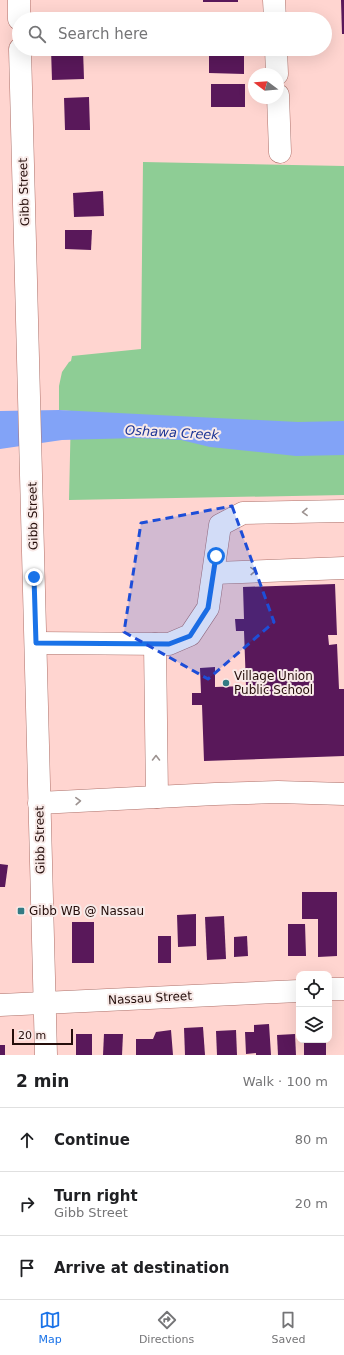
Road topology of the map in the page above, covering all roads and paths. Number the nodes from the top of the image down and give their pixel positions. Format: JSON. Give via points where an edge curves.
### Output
{"nodes":[{"id":1,"x":19,"y":0,"type":"edge"},
{"id":2,"x":274,"y":0,"type":"edge"},
{"id":3,"x":20,"y":12,"type":"edge"},
{"id":4,"x":275,"y":12,"type":"edge"},
{"id":5,"x":20,"y":56,"type":"edge"},
{"id":6,"x":276,"y":56,"type":"edge"},
{"id":7,"x":277,"y":68,"type":"edge"},
{"id":8,"x":278,"y":104,"type":"edge"},
{"id":9,"x":280,"y":152,"type":"dead end"},
{"id":10,"x":344,"y":512,"type":"edge"},
{"id":11,"x":344,"y":568,"type":"edge"},
{"id":12,"x":214,"y":573,"type":"junction"},
{"id":13,"x":36,"y":643,"type":"junction"},
{"id":14,"x":155,"y":644,"type":"junction"},
{"id":15,"x":344,"y":794,"type":"edge"},
{"id":16,"x":157,"y":797,"type":"junction"},
{"id":17,"x":39,"y":803,"type":"junction"},
{"id":18,"x":332,"y":989,"type":"edge"},
{"id":19,"x":344,"y":989,"type":"edge"},
{"id":20,"x":296,"y":991,"type":"edge"},
{"id":21,"x":44,"y":1003,"type":"junction"},
{"id":22,"x":0,"y":1005,"type":"edge"},
{"id":23,"x":46,"y":1055,"type":"edge"}],
"edges":[{"from":1,"to":3,"type":"main road"},
{"from":2,"to":4,"type":"main road"},
{"from":5,"to":13,"type":"main road","name":"Gibb Street"},
{"from":6,"to":7,"type":"main road"},
{"from":8,"to":9,"type":"main road"},
{"from":10,"to":12,"type":"main road","one_way":true,"via":[[243,513],[220,525]]},
{"from":12,"to":11,"type":"main road","one_way":true},
{"from":12,"to":14,"type":"main road","via":[[208,608],[190,636],[169,644]]},
{"from":13,"to":14,"type":"main road"},
{"from":13,"to":17,"type":"main road","name":"Gibb Street"},
{"from":16,"to":14,"type":"main road","one_way":true},
{"from":15,"to":16,"type":"main road","via":[[278,792]]},
{"from":17,"to":16,"type":"main road","one_way":true},
{"from":17,"to":21,"type":"main road","name":"Gibb Street"},
{"from":18,"to":19,"type":"main road"},
{"from":20,"to":21,"type":"main road","name":"Nassau Street"},
{"from":21,"to":22,"type":"main road","name":"Nassau Street"},
{"from":21,"to":23,"type":"main road","name":"Gibb Street"}]}
